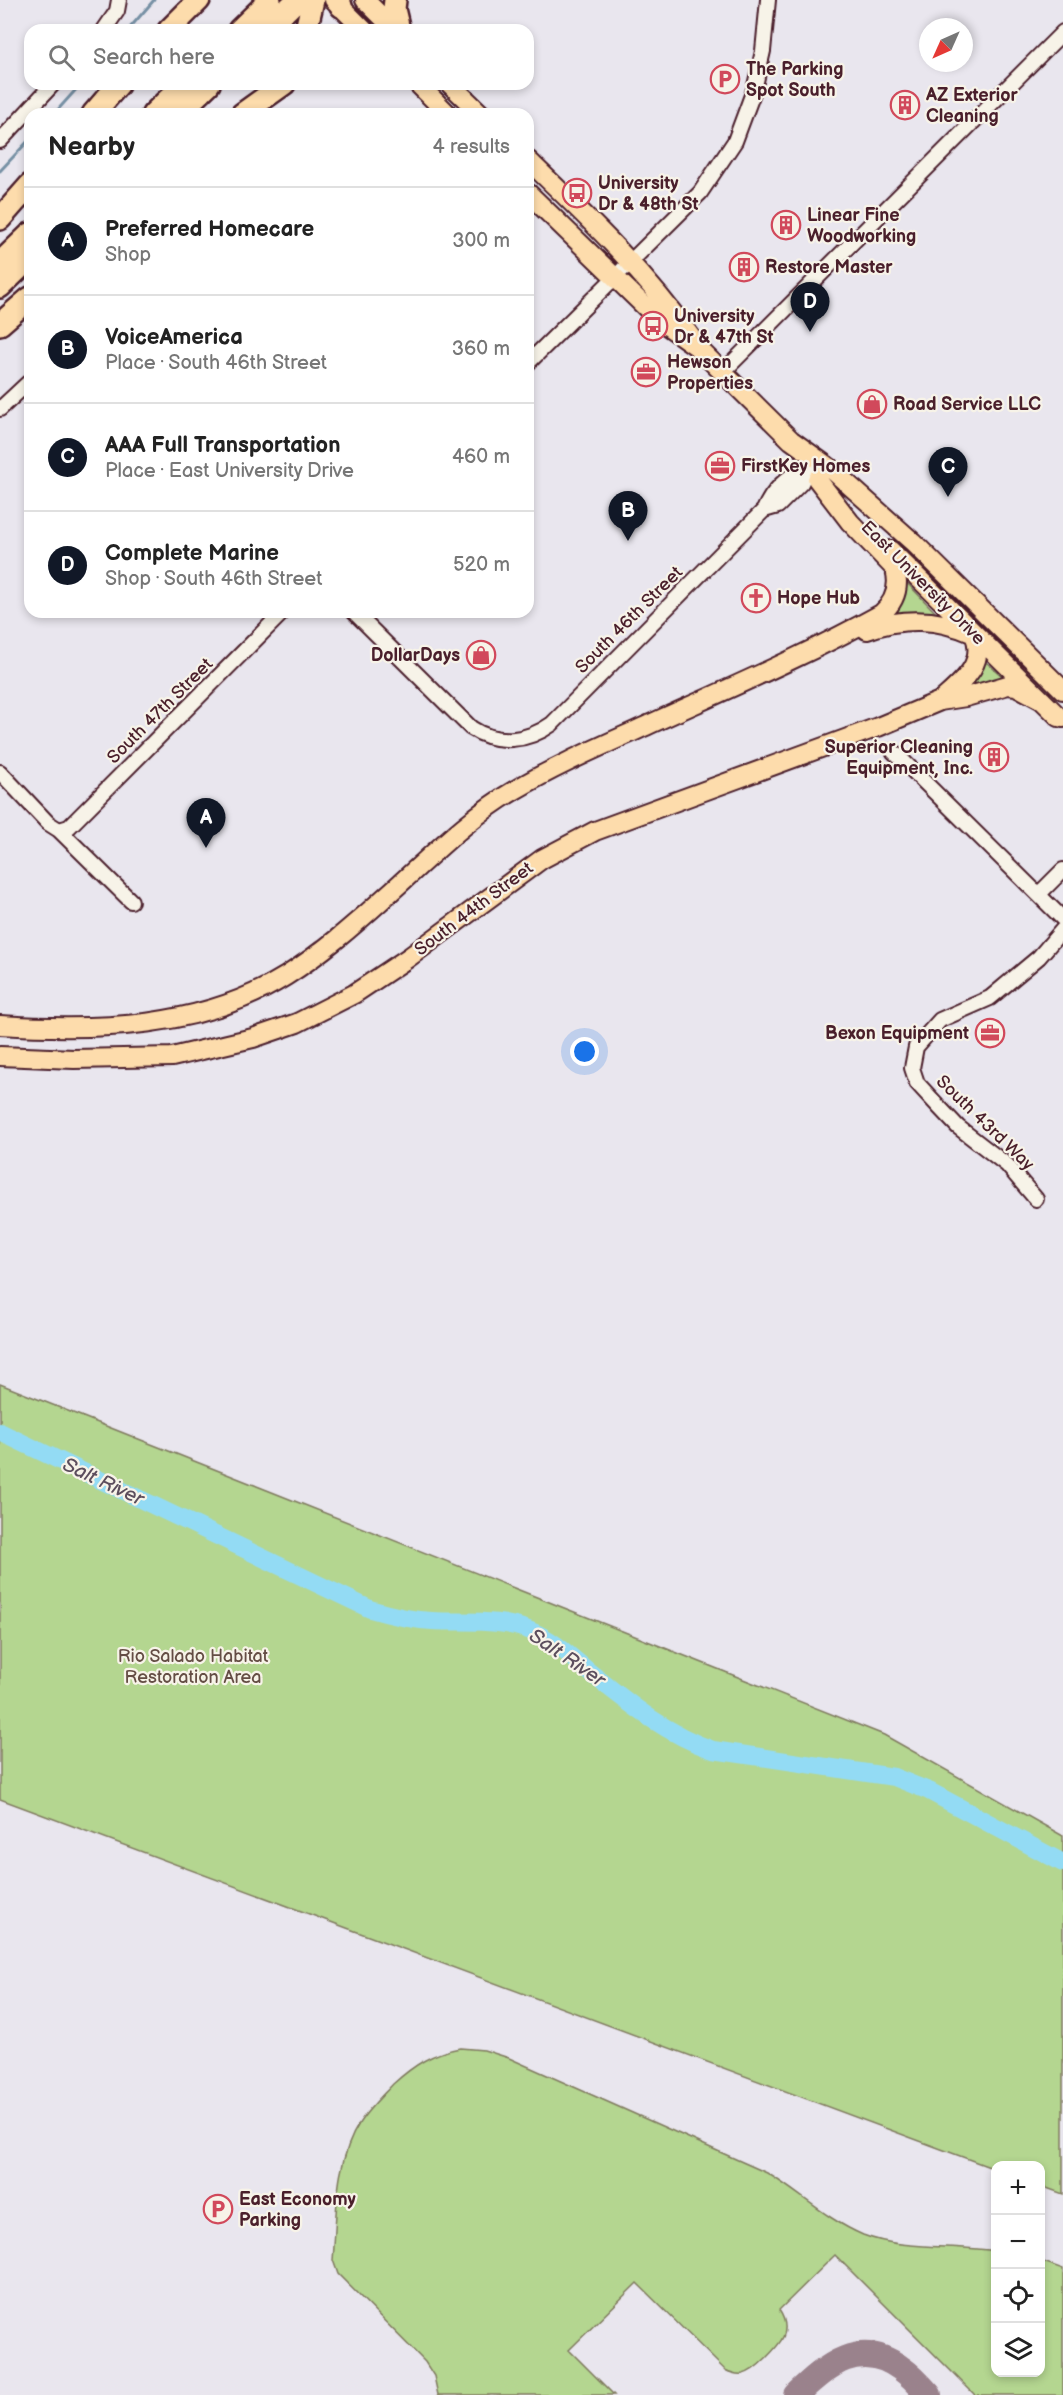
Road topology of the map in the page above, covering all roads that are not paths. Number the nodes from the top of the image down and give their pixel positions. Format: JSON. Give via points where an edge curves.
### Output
{"nodes":[{"id":1,"x":119,"y":0,"type":"edge"},
{"id":2,"x":186,"y":0,"type":"edge"},
{"id":3,"x":199,"y":0,"type":"edge"},
{"id":4,"x":270,"y":0,"type":"edge"},
{"id":5,"x":312,"y":0,"type":"edge"},
{"id":6,"x":365,"y":0,"type":"edge"},
{"id":7,"x":395,"y":0,"type":"edge"},
{"id":8,"x":768,"y":0,"type":"edge"},
{"id":9,"x":338,"y":2,"type":"edge"},
{"id":10,"x":294,"y":3,"type":"edge"},
{"id":11,"x":108,"y":24,"type":"edge"},
{"id":12,"x":168,"y":24,"type":"edge"},
{"id":13,"x":175,"y":24,"type":"edge"},
{"id":14,"x":245,"y":24,"type":"edge"},
{"id":15,"x":272,"y":24,"type":"edge"},
{"id":16,"x":307,"y":24,"type":"edge"},
{"id":17,"x":358,"y":24,"type":"edge"},
{"id":18,"x":389,"y":24,"type":"edge"},
{"id":19,"x":398,"y":24,"type":"edge"},
{"id":20,"x":1063,"y":32,"type":"edge"},
{"id":21,"x":47,"y":90,"type":"edge"},
{"id":22,"x":114,"y":90,"type":"edge"},
{"id":23,"x":178,"y":90,"type":"edge"},
{"id":24,"x":203,"y":90,"type":"edge"},
{"id":25,"x":264,"y":90,"type":"edge"},
{"id":26,"x":276,"y":90,"type":"edge"},
{"id":27,"x":424,"y":90,"type":"edge"},
{"id":28,"x":456,"y":90,"type":"edge"},
{"id":29,"x":31,"y":108,"type":"edge"},
{"id":30,"x":98,"y":108,"type":"edge"},
{"id":31,"x":159,"y":108,"type":"edge"},
{"id":32,"x":184,"y":108,"type":"edge"},
{"id":33,"x":247,"y":108,"type":"edge"},
{"id":34,"x":250,"y":108,"type":"edge"},
{"id":35,"x":442,"y":108,"type":"edge"},
{"id":36,"x":475,"y":108,"type":"edge"},
{"id":37,"x":24,"y":115,"type":"edge"},
{"id":38,"x":0,"y":141,"type":"edge"},
{"id":39,"x":534,"y":166,"type":"edge"},
{"id":40,"x":534,"y":180,"type":"edge"},
{"id":41,"x":24,"y":192,"type":"edge"},
{"id":42,"x":534,"y":199,"type":"edge"},
{"id":43,"x":582,"y":212,"type":"junction"},
{"id":44,"x":0,"y":219,"type":"edge"},
{"id":45,"x":24,"y":240,"type":"edge"},
{"id":46,"x":630,"y":261,"type":"junction"},
{"id":47,"x":0,"y":263,"type":"edge"},
{"id":48,"x":24,"y":264,"type":"edge"},
{"id":49,"x":615,"y":276,"type":"junction"},
{"id":50,"x":0,"y":286,"type":"edge"},
{"id":51,"x":24,"y":303,"type":"edge"},
{"id":52,"x":0,"y":324,"type":"edge"},
{"id":53,"x":698,"y":347,"type":"junction"},
{"id":54,"x":534,"y":357,"type":"edge"},
{"id":55,"x":723,"y":372,"type":"junction"},
{"id":56,"x":24,"y":387,"type":"edge"},
{"id":57,"x":0,"y":409,"type":"edge"},
{"id":58,"x":814,"y":468,"type":"junction"},
{"id":59,"x":990,"y":617,"type":"junction"},
{"id":60,"x":277,"y":618,"type":"edge"},
{"id":61,"x":360,"y":618,"type":"edge"},
{"id":62,"x":974,"y":634,"type":"junction"},
{"id":63,"x":818,"y":648,"type":"junction"},
{"id":64,"x":1063,"y":690,"type":"edge"},
{"id":65,"x":1042,"y":700,"type":"junction"},
{"id":66,"x":940,"y":701,"type":"junction"},
{"id":67,"x":1063,"y":718,"type":"edge"},
{"id":68,"x":893,"y":751,"type":"dead end"},
{"id":69,"x":0,"y":772,"type":"edge"},
{"id":70,"x":59,"y":830,"type":"junction"},
{"id":71,"x":1063,"y":870,"type":"edge"},
{"id":72,"x":1039,"y":894,"type":"junction"},
{"id":73,"x":131,"y":901,"type":"dead end"},
{"id":74,"x":1063,"y":919,"type":"edge"},
{"id":75,"x":1063,"y":929,"type":"edge"},
{"id":76,"x":0,"y":1025,"type":"edge"},
{"id":77,"x":0,"y":1056,"type":"edge"},
{"id":78,"x":1036,"y":1199,"type":"dead end"}],
"edges":[{"from":1,"to":11,"type":"street"},
{"from":2,"to":12,"type":"highway"},
{"from":3,"to":13,"type":"highway"},
{"from":4,"to":14,"type":"highway"},
{"from":5,"to":16,"type":"highway"},
{"from":6,"to":18,"type":"main road"},
{"from":7,"to":19,"type":"highway"},
{"from":8,"to":46,"type":"street","via":[[754,90],[735,141],[700,193]]},
{"from":9,"to":17,"type":"main road"},
{"from":10,"to":15,"type":"highway"},
{"from":20,"to":55,"type":"street"},
{"from":21,"to":29,"type":"street"},
{"from":22,"to":30,"type":"highway"},
{"from":23,"to":31,"type":"highway"},
{"from":24,"to":32,"type":"highway"},
{"from":25,"to":33,"type":"highway"},
{"from":26,"to":34,"type":"highway"},
{"from":27,"to":35,"type":"main road"},
{"from":28,"to":36,"type":"main road"},
{"from":37,"to":38,"type":"street"},
{"from":39,"to":43,"type":"main road","name":"East University Drive"},
{"from":40,"to":43,"type":"main road"},
{"from":41,"to":44,"type":"highway"},
{"from":42,"to":49,"type":"main road","name":"East University Drive"},
{"from":43,"to":46,"type":"main road","name":"East University Drive"},
{"from":45,"to":47,"type":"highway"},
{"from":46,"to":49,"type":"street"},
{"from":46,"to":53,"type":"main road","name":"East University Drive"},
{"from":48,"to":50,"type":"highway"},
{"from":49,"to":53,"type":"main road","name":"East University Drive","via":[[659,320]]},
{"from":49,"to":54,"type":"street"},
{"from":51,"to":52,"type":"highway"},
{"from":53,"to":55,"type":"main road","name":"East University Drive"},
{"from":55,"to":58,"type":"main road","name":"East University Drive"},
{"from":56,"to":57,"type":"street"},
{"from":58,"to":59,"type":"main road","name":"East University Drive","via":[[914,543]]},
{"from":58,"to":61,"type":"street","name":"South 46th Street","via":[[778,506],[764,510],[539,733],[509,740],[471,728]]},
{"from":58,"to":62,"type":"main road","name":"East University Drive"},
{"from":58,"to":63,"type":"main road","via":[[850,522],[891,563],[897,577],[895,596],[888,609]]},
{"from":59,"to":62,"type":"main road"},
{"from":59,"to":64,"type":"main road","name":"East University Drive"},
{"from":60,"to":70,"type":"street","name":"South 47th Street","via":[[69,827]]},
{"from":62,"to":63,"type":"main road","via":[[951,625],[915,620],[872,628]]},
{"from":62,"to":65,"type":"main road","name":"East University Drive"},
{"from":62,"to":66,"type":"main road","via":[[977,660],[963,682]]},
{"from":63,"to":76,"type":"main road","via":[[573,759],[515,790],[456,835],[330,946],[255,992],[225,1005],[149,1024]]},
{"from":65,"to":66,"type":"main road","via":[[1008,685]]},
{"from":65,"to":67,"type":"main road","name":"East University Drive"},
{"from":66,"to":77,"type":"main road","name":"South 44th Street","via":[[595,831],[542,859],[363,988],[297,1023],[172,1057]]},
{"from":68,"to":72,"type":"street"},
{"from":69,"to":70,"type":"street"},
{"from":70,"to":73,"type":"street"},
{"from":71,"to":72,"type":"street"},
{"from":72,"to":74,"type":"street"},
{"from":75,"to":78,"type":"street","name":"South 43rd Way","via":[[1039,957],[990,998],[940,1020],[916,1047],[912,1068],[917,1083],[940,1108],[1007,1165]]}]}
